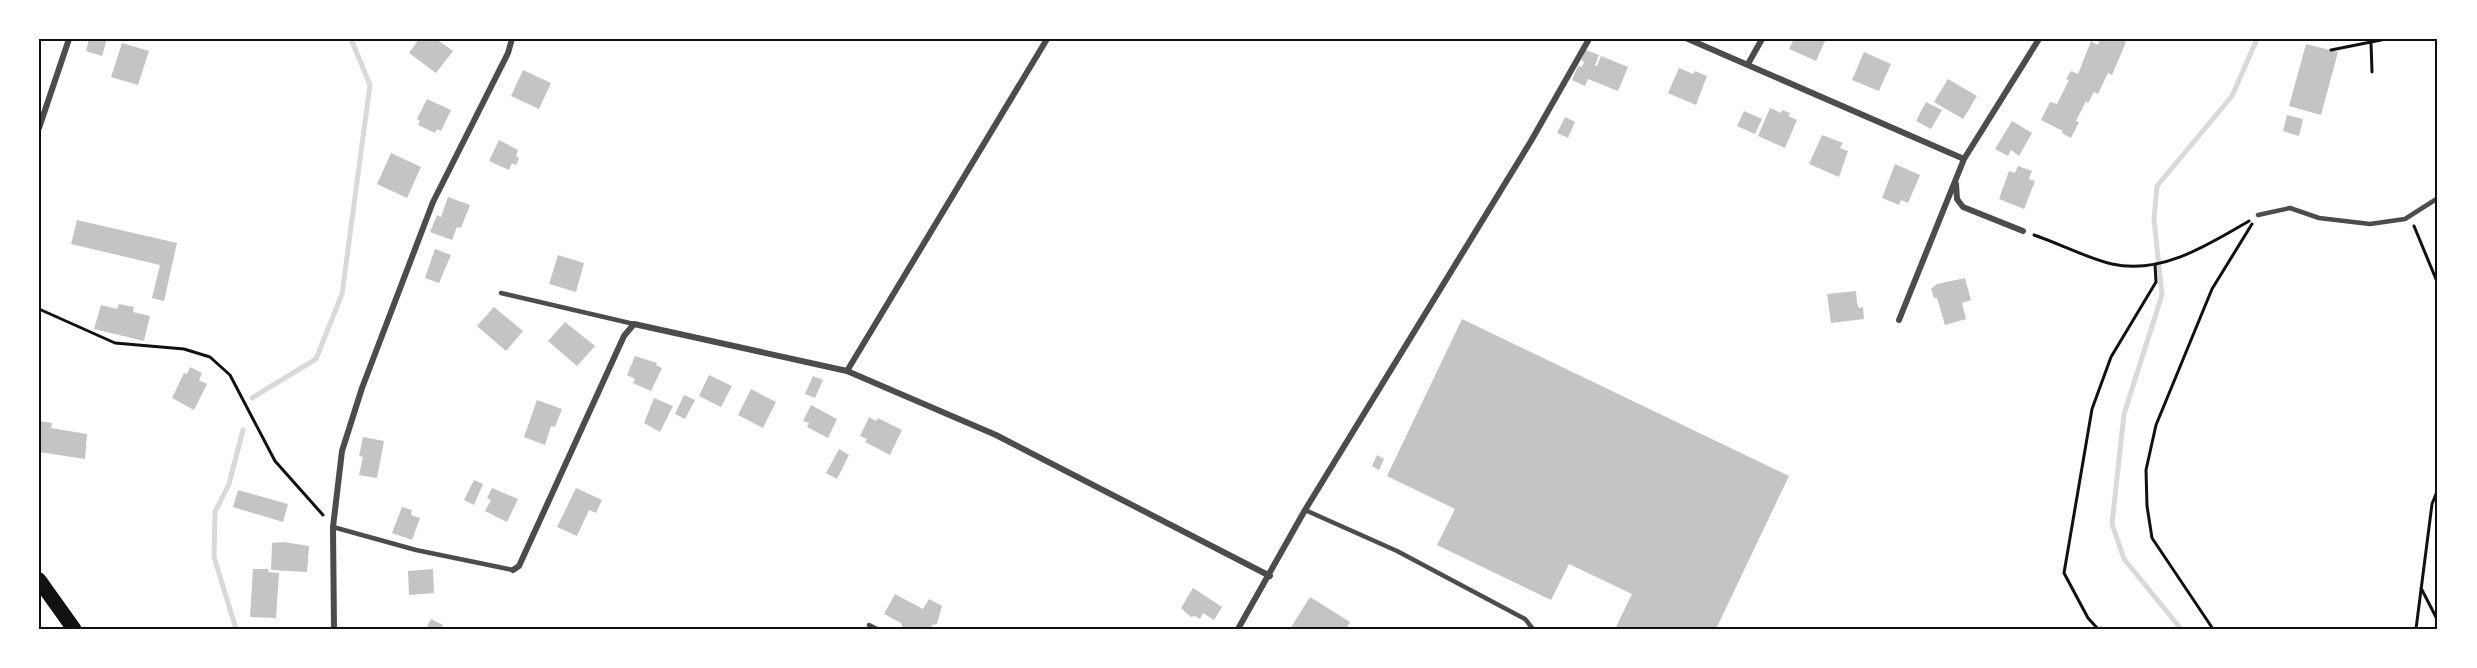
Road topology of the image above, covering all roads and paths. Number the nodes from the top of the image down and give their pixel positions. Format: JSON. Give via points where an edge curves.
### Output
{"nodes":[{"id":1,"x":69,"y":39,"type":"edge"},
{"id":2,"x":512,"y":39,"type":"edge"},
{"id":3,"x":1047,"y":39,"type":"edge"},
{"id":4,"x":1589,"y":39,"type":"edge"},
{"id":5,"x":1688,"y":39,"type":"edge"},
{"id":6,"x":1762,"y":39,"type":"edge"},
{"id":7,"x":2039,"y":39,"type":"edge"},
{"id":8,"x":2386,"y":39,"type":"edge"},
{"id":9,"x":2371,"y":42,"type":"junction"},
{"id":10,"x":2331,"y":50,"type":"dead end"},
{"id":11,"x":1748,"y":64,"type":"junction"},
{"id":12,"x":2372,"y":72,"type":"dead end"},
{"id":13,"x":39,"y":128,"type":"edge"},
{"id":14,"x":1964,"y":159,"type":"junction"},
{"id":15,"x":1956,"y":179,"type":"junction"},
{"id":16,"x":2438,"y":198,"type":"edge"},
{"id":17,"x":2258,"y":215,"type":"junction"},
{"id":18,"x":2410,"y":216,"type":"junction"},
{"id":19,"x":2023,"y":231,"type":"joint"},
{"id":20,"x":2155,"y":264,"type":"junction"},
{"id":21,"x":2438,"y":284,"type":"edge"},
{"id":22,"x":501,"y":293,"type":"dead end"},
{"id":23,"x":39,"y":309,"type":"edge"},
{"id":24,"x":1899,"y":320,"type":"dead end"},
{"id":25,"x":634,"y":324,"type":"junction"},
{"id":26,"x":847,"y":371,"type":"junction"},
{"id":27,"x":2438,"y":489,"type":"edge"},
{"id":28,"x":1305,"y":510,"type":"junction"},
{"id":29,"x":333,"y":527,"type":"junction"},
{"id":30,"x":513,"y":570,"type":"joint"},
{"id":31,"x":1270,"y":576,"type":"junction"},
{"id":32,"x":39,"y":580,"type":"edge"},
{"id":33,"x":2421,"y":587,"type":"junction"},
{"id":34,"x":2438,"y":621,"type":"edge"},
{"id":35,"x":869,"y":625,"type":"dead end"},
{"id":36,"x":74,"y":629,"type":"edge"},
{"id":37,"x":334,"y":629,"type":"edge"},
{"id":38,"x":877,"y":629,"type":"edge"},
{"id":39,"x":1239,"y":629,"type":"edge"},
{"id":40,"x":1533,"y":629,"type":"edge"},
{"id":41,"x":2098,"y":629,"type":"edge"},
{"id":42,"x":2213,"y":629,"type":"edge"},
{"id":43,"x":2416,"y":629,"type":"edge"}],
"edges":[{"from":1,"to":13,"type":"street"},
{"from":2,"to":29,"type":"street","via":[[433,202],[362,388],[342,451]]},
{"from":3,"to":26,"type":"street"},
{"from":4,"to":28,"type":"street","via":[[1531,141]]},
{"from":5,"to":11,"type":"street"},
{"from":6,"to":11,"type":"street"},
{"from":7,"to":14,"type":"street"},
{"from":8,"to":9,"type":"path"},
{"from":9,"to":10,"type":"path"},
{"from":9,"to":12,"type":"path"},
{"from":11,"to":14,"type":"street"},
{"from":14,"to":15,"type":"street"},
{"from":15,"to":19,"type":"street","via":[[1957,199],[1963,207]]},
{"from":15,"to":24,"type":"street"},
{"from":16,"to":18,"type":"lane"},
{"from":17,"to":18,"type":"lane","via":[[2290,208],[2319,218],[2370,224]]},
{"from":17,"to":20,"type":"path","via":[[2167,263]]},
{"from":17,"to":42,"type":"path","via":[[2212,289],[2156,425],[2146,470],[2152,538]]},
{"from":18,"to":21,"type":"path"},
{"from":19,"to":20,"type":"path","via":[[2111,264]]},
{"from":20,"to":41,"type":"path","via":[[2156,282],[2112,357],[2092,409],[2064,573]]},
{"from":22,"to":25,"type":"lane"},
{"from":23,"to":29,"type":"path","via":[[115,343],[184,349],[210,357],[230,375],[275,461]]},
{"from":25,"to":26,"type":"street"},
{"from":25,"to":30,"type":"street","via":[[624,336],[519,566]]},
{"from":26,"to":31,"type":"street","via":[[996,435]]},
{"from":27,"to":33,"type":"path","via":[[2432,504]]},
{"from":28,"to":31,"type":"street"},
{"from":28,"to":40,"type":"lane","via":[[1407,556],[1525,619]]},
{"from":29,"to":30,"type":"lane","via":[[416,550]]},
{"from":29,"to":37,"type":"street"},
{"from":31,"to":39,"type":"street"},
{"from":32,"to":36,"type":"highway"},
{"from":33,"to":34,"type":"path"},
{"from":33,"to":43,"type":"path"},
{"from":35,"to":38,"type":"lane"}]}
